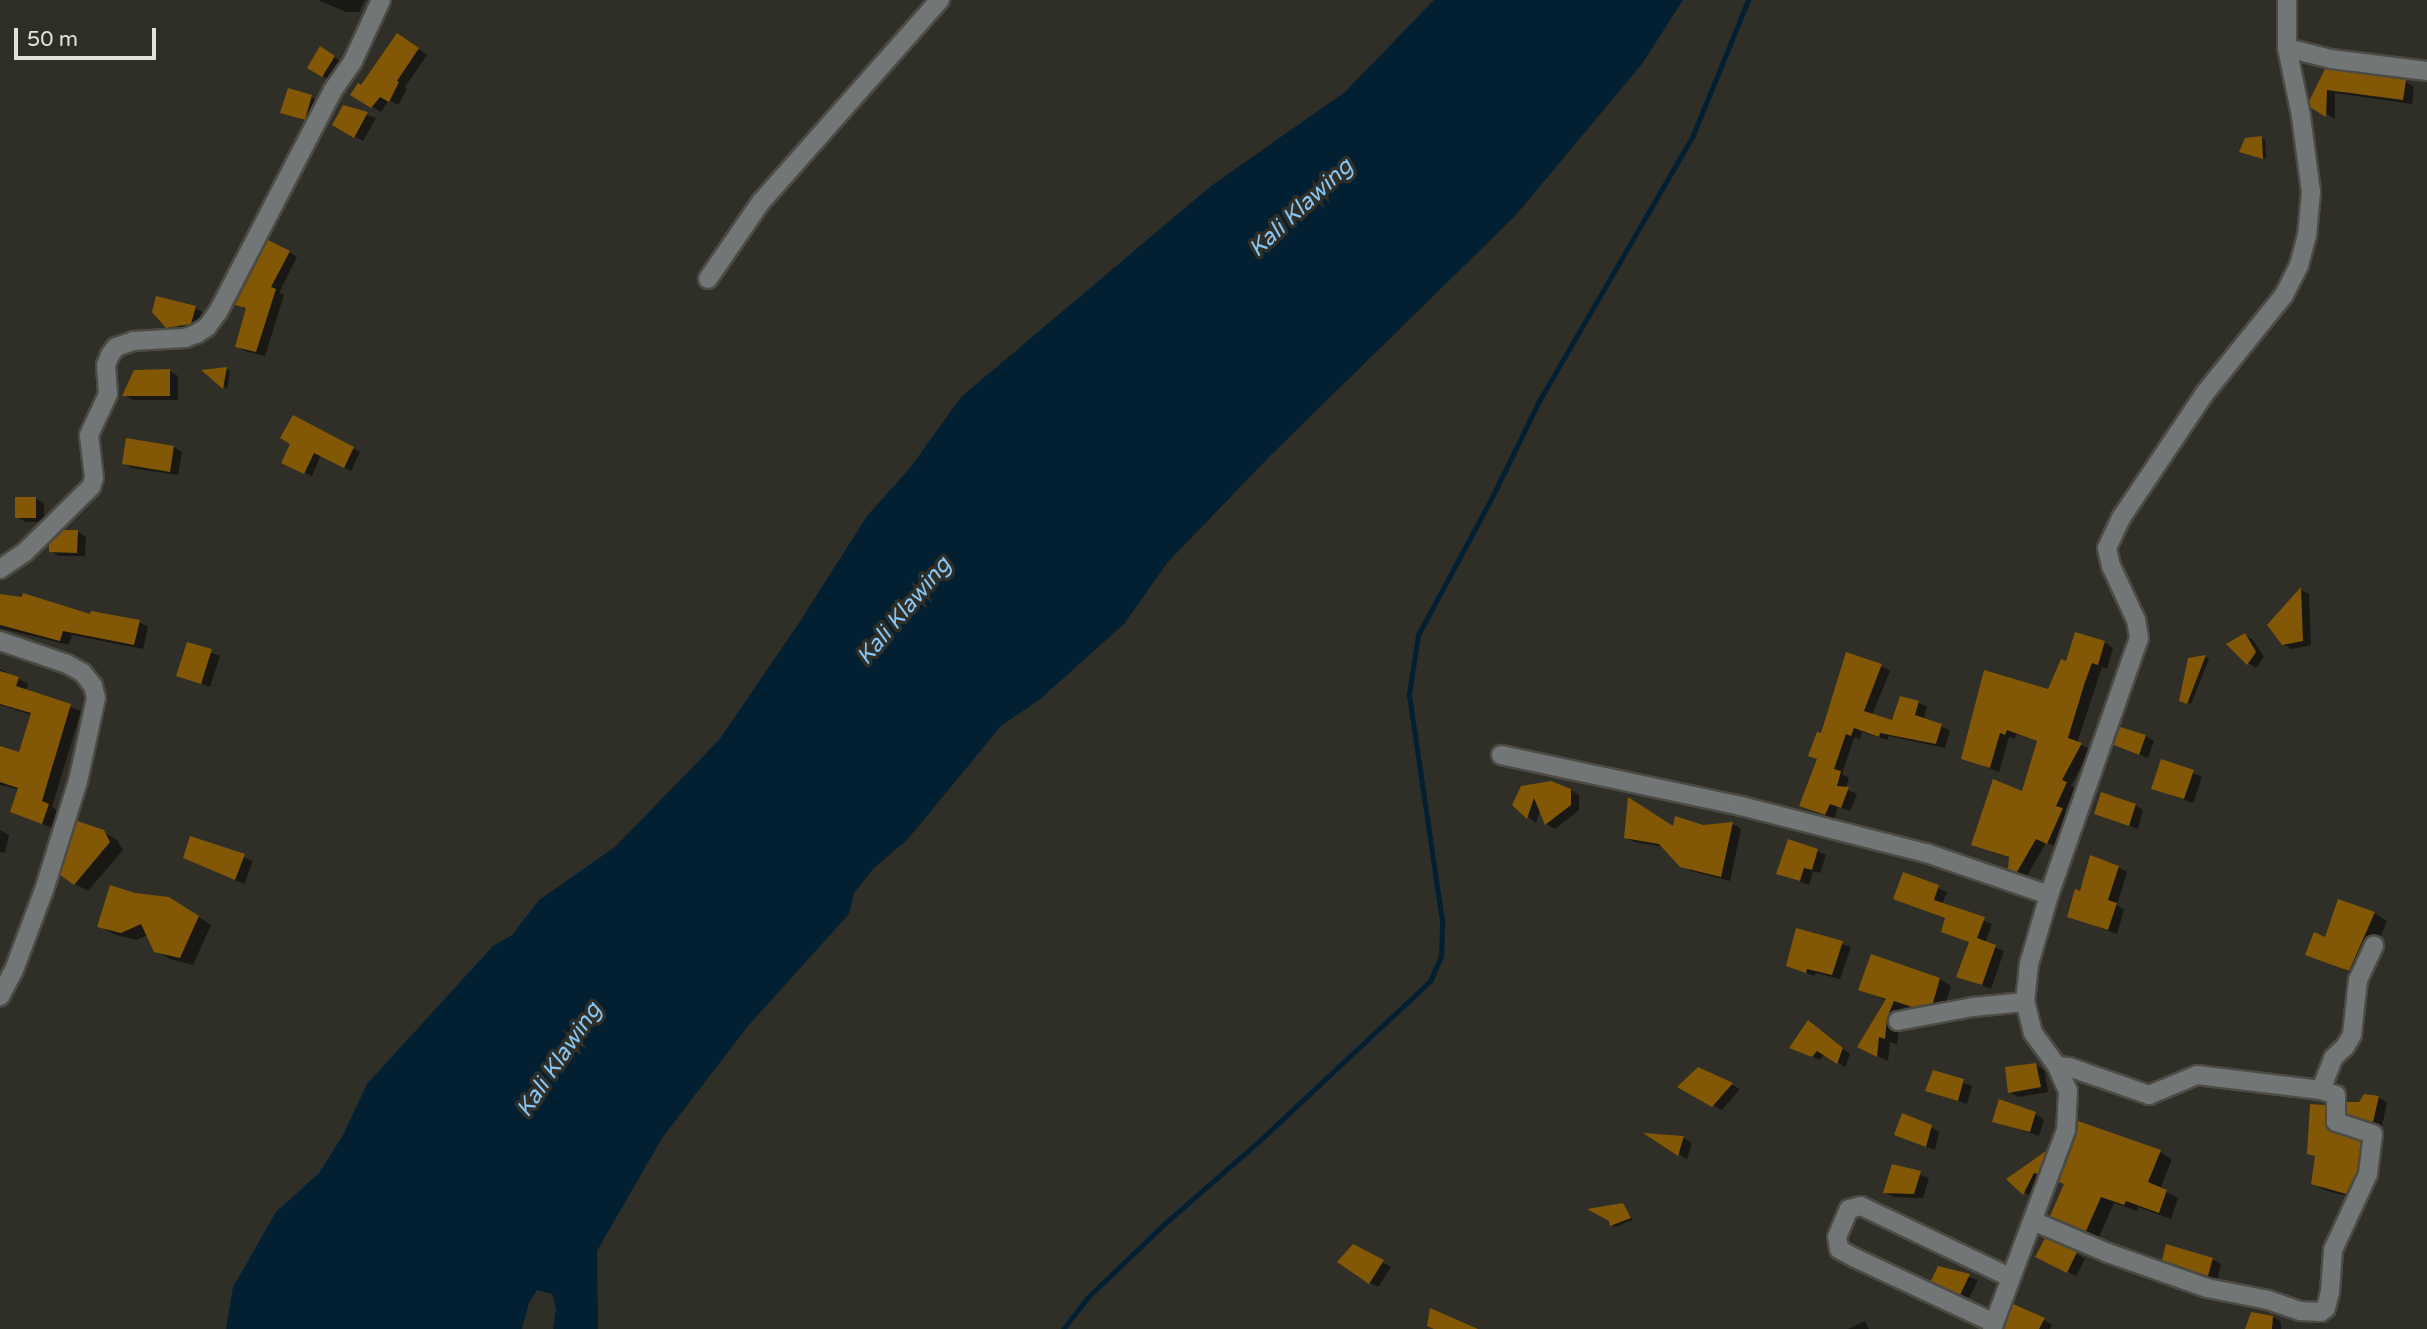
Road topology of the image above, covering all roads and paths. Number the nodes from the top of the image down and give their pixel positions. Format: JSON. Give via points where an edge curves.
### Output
{"nodes":[{"id":1,"x":381,"y":0,"type":"edge"},
{"id":2,"x":940,"y":0,"type":"edge"},
{"id":3,"x":2287,"y":0,"type":"edge"},
{"id":4,"x":2287,"y":48,"type":"junction"},
{"id":5,"x":2427,"y":71,"type":"edge"},
{"id":6,"x":708,"y":279,"type":"dead end"},
{"id":7,"x":0,"y":569,"type":"edge"},
{"id":8,"x":0,"y":640,"type":"edge"},
{"id":9,"x":1501,"y":755,"type":"dead end"},
{"id":10,"x":2049,"y":895,"type":"junction"},
{"id":11,"x":2374,"y":944,"type":"dead end"},
{"id":12,"x":0,"y":996,"type":"edge"},
{"id":13,"x":2025,"y":1002,"type":"junction"},
{"id":14,"x":1898,"y":1021,"type":"dead end"},
{"id":15,"x":2057,"y":1066,"type":"junction"},
{"id":16,"x":2321,"y":1090,"type":"junction"},
{"id":17,"x":2033,"y":1221,"type":"junction"},
{"id":18,"x":2011,"y":1278,"type":"junction"},
{"id":19,"x":1993,"y":1326,"type":"edge"}],
"edges":[{"from":1,"to":7,"type":"street","via":[[218,312],[196,334],[133,341],[110,355],[107,394],[89,435],[91,487],[25,552]]},
{"from":2,"to":6,"type":"street","via":[[761,202]]},
{"from":3,"to":4,"type":"street"},
{"from":4,"to":5,"type":"street","via":[[2331,59]]},
{"from":4,"to":10,"type":"street","via":[[2311,192],[2299,265],[2284,295],[2205,393],[2113,532],[2107,548],[2111,566],[2136,620],[2139,638]]},
{"from":8,"to":12,"type":"street","via":[[83,673],[96,698],[78,781],[44,890]]},
{"from":9,"to":10,"type":"street","via":[[1741,806],[1926,853]]},
{"from":10,"to":13,"type":"street","via":[[2029,964]]},
{"from":11,"to":16,"type":"street","via":[[2358,980],[2352,1035],[2333,1058]]},
{"from":13,"to":14,"type":"street"},
{"from":13,"to":15,"type":"street","via":[[2034,1033]]},
{"from":15,"to":16,"type":"street","via":[[2149,1095],[2197,1075]]},
{"from":15,"to":17,"type":"street","via":[[2068,1091],[2066,1130]]},
{"from":16,"to":17,"type":"street","via":[[2336,1094],[2336,1122],[2373,1134],[2368,1174],[2333,1250],[2330,1292],[2321,1312],[2207,1288]]},
{"from":17,"to":18,"type":"street"},
{"from":18,"to":19,"type":"street"},
{"from":18,"to":19,"type":"street","via":[[1861,1206],[1849,1209],[1837,1237],[1839,1249]]}]}
